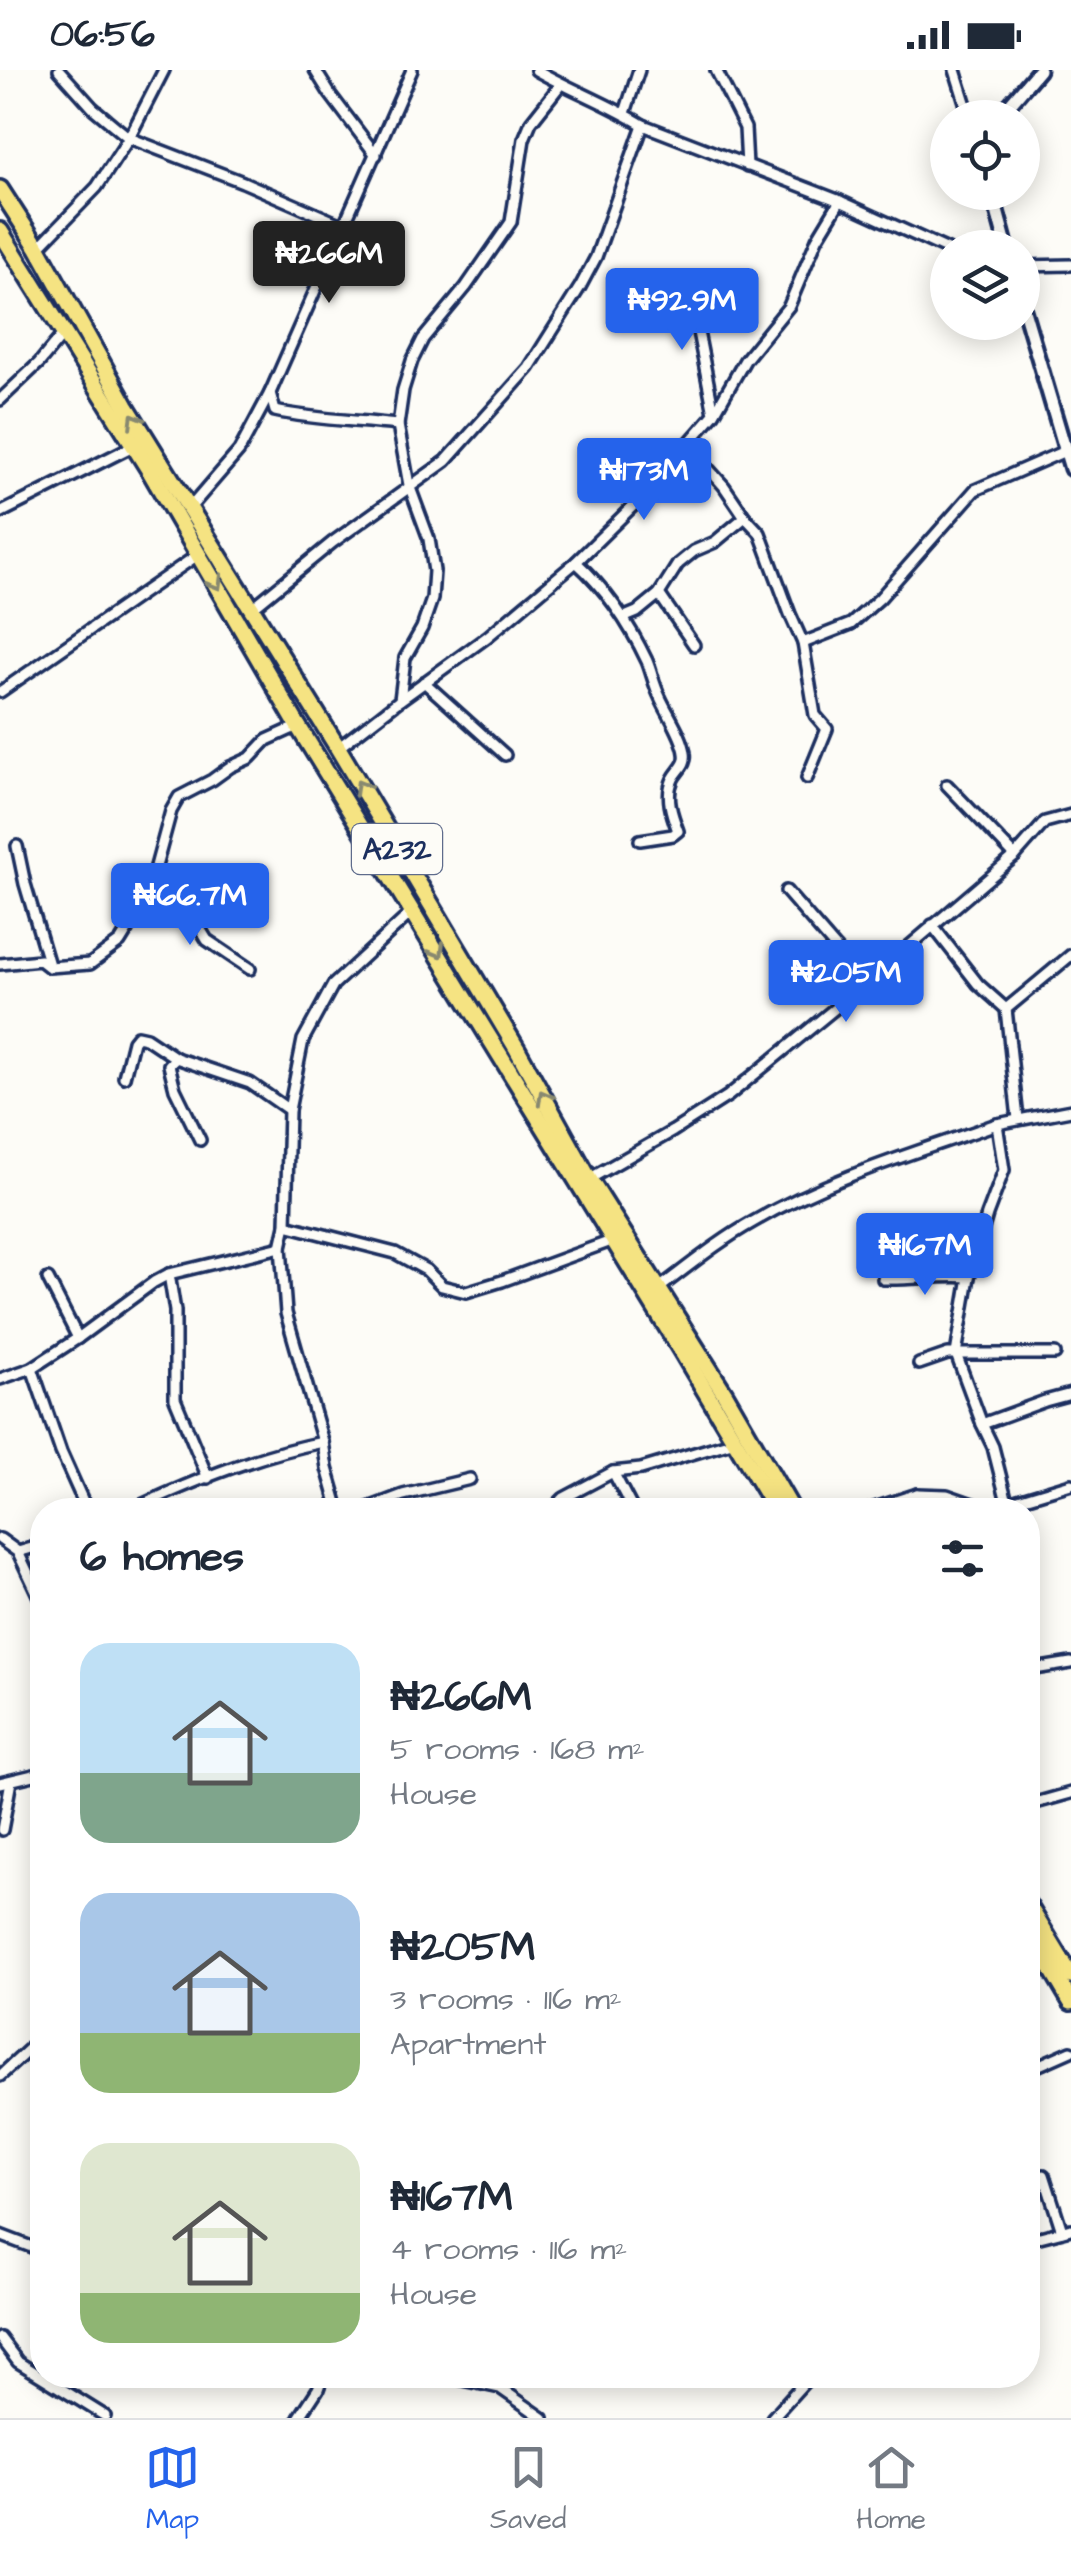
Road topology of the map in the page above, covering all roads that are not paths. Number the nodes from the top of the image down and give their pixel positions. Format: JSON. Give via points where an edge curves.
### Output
{"nodes":[{"id":1,"x":59,"y":70,"type":"edge"},
{"id":2,"x":164,"y":70,"type":"edge"},
{"id":3,"x":315,"y":70,"type":"edge"},
{"id":4,"x":412,"y":70,"type":"edge"},
{"id":5,"x":536,"y":70,"type":"edge"},
{"id":6,"x":639,"y":70,"type":"edge"},
{"id":7,"x":716,"y":70,"type":"edge"},
{"id":8,"x":954,"y":70,"type":"edge"},
{"id":9,"x":1039,"y":70,"type":"edge"},
{"id":10,"x":561,"y":84,"type":"junction"},
{"id":11,"x":964,"y":100,"type":"edge"},
{"id":12,"x":1013,"y":100,"type":"edge"},
{"id":13,"x":625,"y":113,"type":"junction"},
{"id":14,"x":643,"y":125,"type":"junction"},
{"id":15,"x":129,"y":138,"type":"junction"},
{"id":16,"x":376,"y":155,"type":"junction"},
{"id":17,"x":747,"y":166,"type":"junction"},
{"id":18,"x":0,"y":189,"type":"edge"},
{"id":19,"x":840,"y":201,"type":"junction"},
{"id":20,"x":344,"y":226,"type":"junction"},
{"id":21,"x":0,"y":231,"type":"edge"},
{"id":22,"x":930,"y":242,"type":"edge"},
{"id":23,"x":38,"y":248,"type":"junction"},
{"id":24,"x":1040,"y":266,"type":"edge"},
{"id":25,"x":1071,"y":266,"type":"edge"},
{"id":26,"x":708,"y":294,"type":"dead end"},
{"id":27,"x":64,"y":333,"type":"junction"},
{"id":28,"x":1033,"y":340,"type":"edge"},
{"id":29,"x":270,"y":393,"type":"junction"},
{"id":30,"x":0,"y":400,"type":"edge"},
{"id":31,"x":714,"y":414,"type":"junction"},
{"id":32,"x":398,"y":425,"type":"junction"},
{"id":33,"x":687,"y":445,"type":"junction"},
{"id":34,"x":133,"y":446,"type":"junction"},
{"id":35,"x":1066,"y":451,"type":"junction"},
{"id":36,"x":1071,"y":469,"type":"edge"},
{"id":37,"x":410,"y":485,"type":"junction"},
{"id":38,"x":189,"y":508,"type":"junction"},
{"id":39,"x":0,"y":513,"type":"edge"},
{"id":40,"x":745,"y":517,"type":"junction"},
{"id":41,"x":199,"y":554,"type":"junction"},
{"id":42,"x":576,"y":562,"type":"junction"},
{"id":43,"x":659,"y":594,"type":"junction"},
{"id":44,"x":251,"y":608,"type":"junction"},
{"id":45,"x":625,"y":617,"type":"junction"},
{"id":46,"x":804,"y":643,"type":"junction"},
{"id":47,"x":694,"y":646,"type":"dead end"},
{"id":48,"x":424,"y":682,"type":"junction"},
{"id":49,"x":0,"y":692,"type":"edge"},
{"id":50,"x":400,"y":700,"type":"junction"},
{"id":51,"x":298,"y":726,"type":"junction"},
{"id":52,"x":338,"y":748,"type":"junction"},
{"id":53,"x":505,"y":755,"type":"dead end"},
{"id":54,"x":808,"y":778,"type":"dead end"},
{"id":55,"x":947,"y":785,"type":"dead end"},
{"id":56,"x":1071,"y":815,"type":"edge"},
{"id":57,"x":640,"y":840,"type":"dead end"},
{"id":58,"x":18,"y":846,"type":"dead end"},
{"id":59,"x":1015,"y":856,"type":"junction"},
{"id":60,"x":153,"y":881,"type":"junction"},
{"id":61,"x":786,"y":891,"type":"dead end"},
{"id":62,"x":414,"y":911,"type":"junction"},
{"id":63,"x":932,"y":924,"type":"junction"},
{"id":64,"x":1071,"y":955,"type":"edge"},
{"id":65,"x":0,"y":964,"type":"edge"},
{"id":66,"x":50,"y":967,"type":"junction"},
{"id":67,"x":250,"y":969,"type":"dead end"},
{"id":68,"x":866,"y":983,"type":"junction"},
{"id":69,"x":1006,"y":1009,"type":"junction"},
{"id":70,"x":176,"y":1058,"type":"junction"},
{"id":71,"x":124,"y":1077,"type":"dead end"},
{"id":72,"x":289,"y":1110,"type":"junction"},
{"id":73,"x":1071,"y":1110,"type":"edge"},
{"id":74,"x":1018,"y":1119,"type":"junction"},
{"id":75,"x":996,"y":1124,"type":"junction"},
{"id":76,"x":200,"y":1140,"type":"dead end"},
{"id":77,"x":589,"y":1178,"type":"junction"},
{"id":78,"x":286,"y":1225,"type":"junction"},
{"id":79,"x":614,"y":1240,"type":"junction"},
{"id":80,"x":282,"y":1247,"type":"junction"},
{"id":81,"x":169,"y":1274,"type":"junction"},
{"id":82,"x":969,"y":1277,"type":"junction"},
{"id":83,"x":48,"y":1279,"type":"dead end"},
{"id":84,"x":883,"y":1279,"type":"dead end"},
{"id":85,"x":658,"y":1289,"type":"junction"},
{"id":86,"x":78,"y":1338,"type":"junction"},
{"id":87,"x":956,"y":1354,"type":"junction"},
{"id":88,"x":1055,"y":1354,"type":"dead end"},
{"id":89,"x":920,"y":1364,"type":"dead end"},
{"id":90,"x":32,"y":1368,"type":"junction"},
{"id":91,"x":0,"y":1379,"type":"edge"},
{"id":92,"x":1071,"y":1394,"type":"edge"},
{"id":93,"x":982,"y":1424,"type":"junction"},
{"id":94,"x":735,"y":1440,"type":"junction"},
{"id":95,"x":323,"y":1442,"type":"junction"},
{"id":96,"x":613,"y":1472,"type":"junction"},
{"id":97,"x":208,"y":1478,"type":"junction"},
{"id":98,"x":470,"y":1479,"type":"dead end"},
{"id":99,"x":1071,"y":1484,"type":"edge"},
{"id":100,"x":917,"y":1494,"type":"junction"},
{"id":101,"x":82,"y":1498,"type":"edge"},
{"id":102,"x":160,"y":1498,"type":"edge"},
{"id":103,"x":336,"y":1498,"type":"edge"},
{"id":104,"x":395,"y":1498,"type":"edge"},
{"id":105,"x":564,"y":1498,"type":"edge"},
{"id":106,"x":627,"y":1498,"type":"edge"},
{"id":107,"x":769,"y":1498,"type":"edge"},
{"id":108,"x":785,"y":1498,"type":"edge"},
{"id":109,"x":905,"y":1498,"type":"edge"},
{"id":110,"x":918,"y":1498,"type":"edge"},
{"id":111,"x":956,"y":1498,"type":"edge"},
{"id":112,"x":1007,"y":1498,"type":"edge"},
{"id":113,"x":1032,"y":1498,"type":"edge"},
{"id":114,"x":0,"y":1539,"type":"edge"},
{"id":115,"x":30,"y":1548,"type":"edge"},
{"id":116,"x":18,"y":1552,"type":"junction"},
{"id":117,"x":30,"y":1578,"type":"edge"},
{"id":118,"x":1071,"y":1663,"type":"edge"},
{"id":119,"x":1040,"y":1668,"type":"edge"},
{"id":120,"x":30,"y":1776,"type":"edge"},
{"id":121,"x":5,"y":1782,"type":"edge"},
{"id":122,"x":1071,"y":1793,"type":"edge"},
{"id":123,"x":1040,"y":1802,"type":"edge"},
{"id":124,"x":2,"y":1830,"type":"edge"},
{"id":125,"x":1040,"y":1925,"type":"edge"},
{"id":126,"x":1040,"y":1949,"type":"edge"},
{"id":127,"x":1071,"y":1976,"type":"edge"},
{"id":128,"x":1071,"y":2002,"type":"edge"},
{"id":129,"x":30,"y":2048,"type":"edge"},
{"id":130,"x":1071,"y":2051,"type":"edge"},
{"id":131,"x":1040,"y":2065,"type":"edge"},
{"id":132,"x":0,"y":2076,"type":"edge"},
{"id":133,"x":1044,"y":2175,"type":"dead end"},
{"id":134,"x":1066,"y":2230,"type":"edge"},
{"id":135,"x":0,"y":2235,"type":"edge"},
{"id":136,"x":1040,"y":2237,"type":"edge"},
{"id":137,"x":30,"y":2247,"type":"edge"},
{"id":138,"x":0,"y":2338,"type":"edge"},
{"id":139,"x":30,"y":2369,"type":"edge"},
{"id":140,"x":60,"y":2388,"type":"edge"},
{"id":141,"x":318,"y":2388,"type":"edge"},
{"id":142,"x":500,"y":2388,"type":"edge"},
{"id":143,"x":800,"y":2388,"type":"edge"},
{"id":144,"x":105,"y":2416,"type":"edge"},
{"id":145,"x":775,"y":2417,"type":"edge"},
{"id":146,"x":299,"y":2418,"type":"edge"},
{"id":147,"x":541,"y":2418,"type":"edge"}],
"edges":[{"from":1,"to":15,"type":"street"},
{"from":2,"to":15,"type":"street"},
{"from":3,"to":16,"type":"street"},
{"from":4,"to":16,"type":"street"},
{"from":5,"to":10,"type":"street"},
{"from":6,"to":13,"type":"street"},
{"from":7,"to":17,"type":"street","via":[[745,128]]},
{"from":8,"to":11,"type":"street"},
{"from":9,"to":12,"type":"street"},
{"from":10,"to":13,"type":"street"},
{"from":10,"to":32,"type":"street","via":[[524,138],[512,222],[423,340],[402,390]]},
{"from":13,"to":14,"type":"street"},
{"from":14,"to":17,"type":"street"},
{"from":14,"to":37,"type":"street","via":[[596,258],[528,368],[446,460]]},
{"from":15,"to":20,"type":"street"},
{"from":15,"to":23,"type":"street","via":[[97,187]]},
{"from":16,"to":20,"type":"street"},
{"from":17,"to":19,"type":"street"},
{"from":18,"to":23,"type":"highway","number":"A232"},
{"from":19,"to":22,"type":"street"},
{"from":19,"to":31,"type":"street","via":[[816,239],[790,306],[745,360]]},
{"from":20,"to":29,"type":"street"},
{"from":21,"to":27,"type":"highway","number":"A232"},
{"from":38,"to":23,"type":"highway","number":"A232","one_way":true},
{"from":24,"to":25,"type":"street"},
{"from":26,"to":31,"type":"street","via":[[698,332]]},
{"from":27,"to":30,"type":"street"},
{"from":27,"to":34,"type":"highway","number":"A232"},
{"from":28,"to":35,"type":"street"},
{"from":29,"to":32,"type":"street","via":[[275,411]]},
{"from":29,"to":38,"type":"street","via":[[239,451]]},
{"from":31,"to":33,"type":"street"},
{"from":32,"to":37,"type":"street"},
{"from":33,"to":40,"type":"street"},
{"from":33,"to":42,"type":"street"},
{"from":34,"to":39,"type":"street"},
{"from":34,"to":41,"type":"highway","number":"A232"},
{"from":35,"to":36,"type":"street"},
{"from":35,"to":46,"type":"street","via":[[975,490],[851,624]]},
{"from":37,"to":44,"type":"street"},
{"from":37,"to":50,"type":"street","via":[[434,572],[427,614],[405,658]]},
{"from":38,"to":44,"type":"highway","number":"A232"},
{"from":40,"to":43,"type":"street","via":[[678,564]]},
{"from":40,"to":46,"type":"street","via":[[760,533]]},
{"from":41,"to":49,"type":"street"},
{"from":41,"to":51,"type":"highway","number":"A232","one_way":true},
{"from":42,"to":45,"type":"street"},
{"from":42,"to":48,"type":"street"},
{"from":43,"to":45,"type":"street"},
{"from":43,"to":47,"type":"street"},
{"from":44,"to":52,"type":"highway","number":"A232"},
{"from":45,"to":57,"type":"street","via":[[686,754],[670,787],[678,831]]},
{"from":46,"to":54,"type":"street","via":[[815,715],[827,728]]},
{"from":48,"to":50,"type":"street"},
{"from":48,"to":53,"type":"street"},
{"from":50,"to":52,"type":"street"},
{"from":51,"to":60,"type":"street","via":[[179,796]]},
{"from":51,"to":62,"type":"highway","number":"A232"},
{"from":77,"to":52,"type":"highway","number":"A232","one_way":true},
{"from":55,"to":59,"type":"street"},
{"from":56,"to":59,"type":"street","via":[[1045,822]]},
{"from":58,"to":66,"type":"street"},
{"from":59,"to":63,"type":"street"},
{"from":60,"to":66,"type":"street","via":[[120,942],[90,964]]},
{"from":60,"to":67,"type":"street","via":[[168,877],[194,908],[208,940]]},
{"from":61,"to":68,"type":"street"},
{"from":62,"to":72,"type":"street","via":[[334,985],[302,1040]]},
{"from":62,"to":79,"type":"highway","number":"A232","one_way":true},
{"from":63,"to":68,"type":"street"},
{"from":63,"to":69,"type":"street"},
{"from":64,"to":69,"type":"street"},
{"from":65,"to":66,"type":"street","via":[[40,960]]},
{"from":68,"to":77,"type":"street","via":[[728,1096]]},
{"from":69,"to":74,"type":"street"},
{"from":70,"to":71,"type":"street","via":[[138,1036]]},
{"from":70,"to":72,"type":"street","via":[[250,1082]]},
{"from":70,"to":76,"type":"street","via":[[169,1065],[175,1089]]},
{"from":72,"to":78,"type":"street"},
{"from":73,"to":74,"type":"street"},
{"from":74,"to":75,"type":"street"},
{"from":75,"to":82,"type":"street","via":[[1004,1170]]},
{"from":75,"to":85,"type":"street","via":[[798,1199],[752,1222]]},
{"from":77,"to":85,"type":"highway","number":"A232"},
{"from":78,"to":79,"type":"street","via":[[395,1252],[442,1286],[466,1292]]},
{"from":78,"to":80,"type":"street"},
{"from":79,"to":94,"type":"highway","number":"A232"},
{"from":80,"to":81,"type":"street"},
{"from":80,"to":95,"type":"street","via":[[286,1313]]},
{"from":81,"to":86,"type":"street"},
{"from":81,"to":97,"type":"street","via":[[175,1399]]},
{"from":82,"to":84,"type":"street"},
{"from":82,"to":87,"type":"street"},
{"from":83,"to":86,"type":"street"},
{"from":85,"to":108,"type":"highway","number":"A232"},
{"from":86,"to":90,"type":"street"},
{"from":87,"to":88,"type":"street"},
{"from":87,"to":89,"type":"street"},
{"from":87,"to":93,"type":"street"},
{"from":90,"to":91,"type":"street"},
{"from":90,"to":101,"type":"street"},
{"from":92,"to":93,"type":"street"},
{"from":93,"to":112,"type":"street"},
{"from":94,"to":96,"type":"street"},
{"from":94,"to":107,"type":"highway","number":"A232"},
{"from":95,"to":97,"type":"street"},
{"from":95,"to":103,"type":"street"},
{"from":96,"to":105,"type":"street"},
{"from":96,"to":106,"type":"street"},
{"from":97,"to":102,"type":"street"},
{"from":98,"to":104,"type":"street"},
{"from":99,"to":113,"type":"street"},
{"from":100,"to":109,"type":"street"},
{"from":100,"to":110,"type":"street"},
{"from":100,"to":111,"type":"street"},
{"from":114,"to":116,"type":"street"},
{"from":115,"to":116,"type":"street"},
{"from":116,"to":117,"type":"street"},
{"from":118,"to":119,"type":"street"},
{"from":120,"to":121,"type":"street"},
{"from":121,"to":124,"type":"street"},
{"from":122,"to":123,"type":"street"},
{"from":125,"to":127,"type":"highway"},
{"from":126,"to":128,"type":"highway"},
{"from":129,"to":132,"type":"street"},
{"from":130,"to":131,"type":"street"},
{"from":133,"to":134,"type":"street"},
{"from":134,"to":136,"type":"street"},
{"from":135,"to":137,"type":"street"},
{"from":138,"to":139,"type":"street"},
{"from":140,"to":144,"type":"street"},
{"from":141,"to":146,"type":"street"},
{"from":142,"to":147,"type":"street"},
{"from":143,"to":145,"type":"street"}]}
